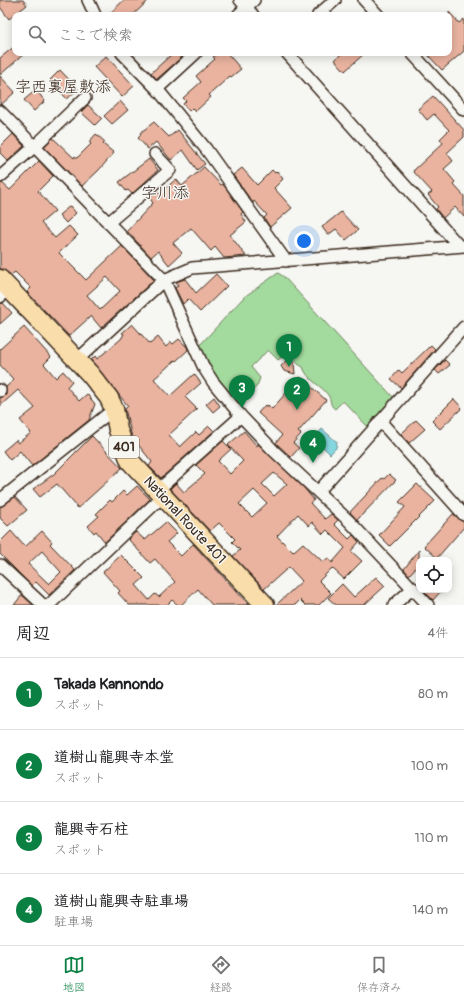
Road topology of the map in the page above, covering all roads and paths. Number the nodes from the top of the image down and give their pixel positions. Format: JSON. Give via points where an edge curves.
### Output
{"nodes":[{"id":1,"x":88,"y":0,"type":"edge"},
{"id":2,"x":335,"y":0,"type":"edge"},
{"id":3,"x":364,"y":0,"type":"edge"},
{"id":4,"x":94,"y":12,"type":"edge"},
{"id":5,"x":321,"y":12,"type":"edge"},
{"id":6,"x":375,"y":12,"type":"edge"},
{"id":7,"x":125,"y":56,"type":"edge"},
{"id":8,"x":193,"y":56,"type":"edge"},
{"id":9,"x":290,"y":56,"type":"edge"},
{"id":10,"x":415,"y":56,"type":"edge"},
{"id":11,"x":157,"y":89,"type":"junction"},
{"id":12,"x":85,"y":98,"type":"dead end"},
{"id":13,"x":464,"y":110,"type":"edge"},
{"id":14,"x":0,"y":111,"type":"edge"},
{"id":15,"x":34,"y":147,"type":"junction"},
{"id":16,"x":155,"y":154,"type":"dead end"},
{"id":17,"x":0,"y":177,"type":"edge"},
{"id":18,"x":108,"y":223,"type":"junction"},
{"id":19,"x":462,"y":246,"type":"edge"},
{"id":20,"x":286,"y":261,"type":"junction"},
{"id":21,"x":164,"y":280,"type":"junction"},
{"id":22,"x":3,"y":288,"type":"edge"},
{"id":23,"x":464,"y":327,"type":"edge"},
{"id":24,"x":77,"y":360,"type":"junction"},
{"id":25,"x":114,"y":409,"type":"junction"},
{"id":26,"x":241,"y":416,"type":"junction"},
{"id":27,"x":380,"y":421,"type":"junction"},
{"id":28,"x":318,"y":492,"type":"junction"},
{"id":29,"x":160,"y":493,"type":"junction"},
{"id":30,"x":0,"y":500,"type":"edge"},
{"id":31,"x":464,"y":515,"type":"edge"},
{"id":32,"x":0,"y":565,"type":"edge"},
{"id":33,"x":413,"y":588,"type":"junction"},
{"id":34,"x":43,"y":605,"type":"edge"},
{"id":35,"x":49,"y":605,"type":"edge"},
{"id":36,"x":265,"y":605,"type":"edge"},
{"id":37,"x":394,"y":605,"type":"edge"},
{"id":38,"x":428,"y":605,"type":"edge"}],
"edges":[{"from":1,"to":4,"type":"street"},
{"from":2,"to":5,"type":"street"},
{"from":3,"to":6,"type":"street"},
{"from":7,"to":11,"type":"street"},
{"from":8,"to":11,"type":"street"},
{"from":9,"to":19,"type":"street"},
{"from":10,"to":13,"type":"street"},
{"from":11,"to":20,"type":"street","via":[[206,149]]},
{"from":12,"to":15,"type":"street"},
{"from":14,"to":15,"type":"street"},
{"from":15,"to":17,"type":"street"},
{"from":15,"to":18,"type":"street"},
{"from":16,"to":18,"type":"street","via":[[170,170]]},
{"from":18,"to":21,"type":"street"},
{"from":19,"to":20,"type":"street"},
{"from":20,"to":21,"type":"street","via":[[192,268]]},
{"from":21,"to":24,"type":"street"},
{"from":21,"to":26,"type":"street","via":[[204,368]]},
{"from":22,"to":24,"type":"highway","name":"National Route 401","number":"401"},
{"from":23,"to":27,"type":"street"},
{"from":24,"to":25,"type":"highway","name":"National Route 401","number":"401","via":[[109,398]]},
{"from":25,"to":29,"type":"highway","name":"National Route 401","number":"401","via":[[118,430],[130,461]]},
{"from":25,"to":30,"type":"street"},
{"from":26,"to":28,"type":"street"},
{"from":26,"to":29,"type":"street"},
{"from":27,"to":28,"type":"street"},
{"from":27,"to":31,"type":"street"},
{"from":28,"to":33,"type":"street"},
{"from":29,"to":35,"type":"street"},
{"from":29,"to":36,"type":"highway","name":"National Route 401","number":"401"},
{"from":32,"to":34,"type":"street"},
{"from":33,"to":37,"type":"street"},
{"from":33,"to":38,"type":"street"}]}
